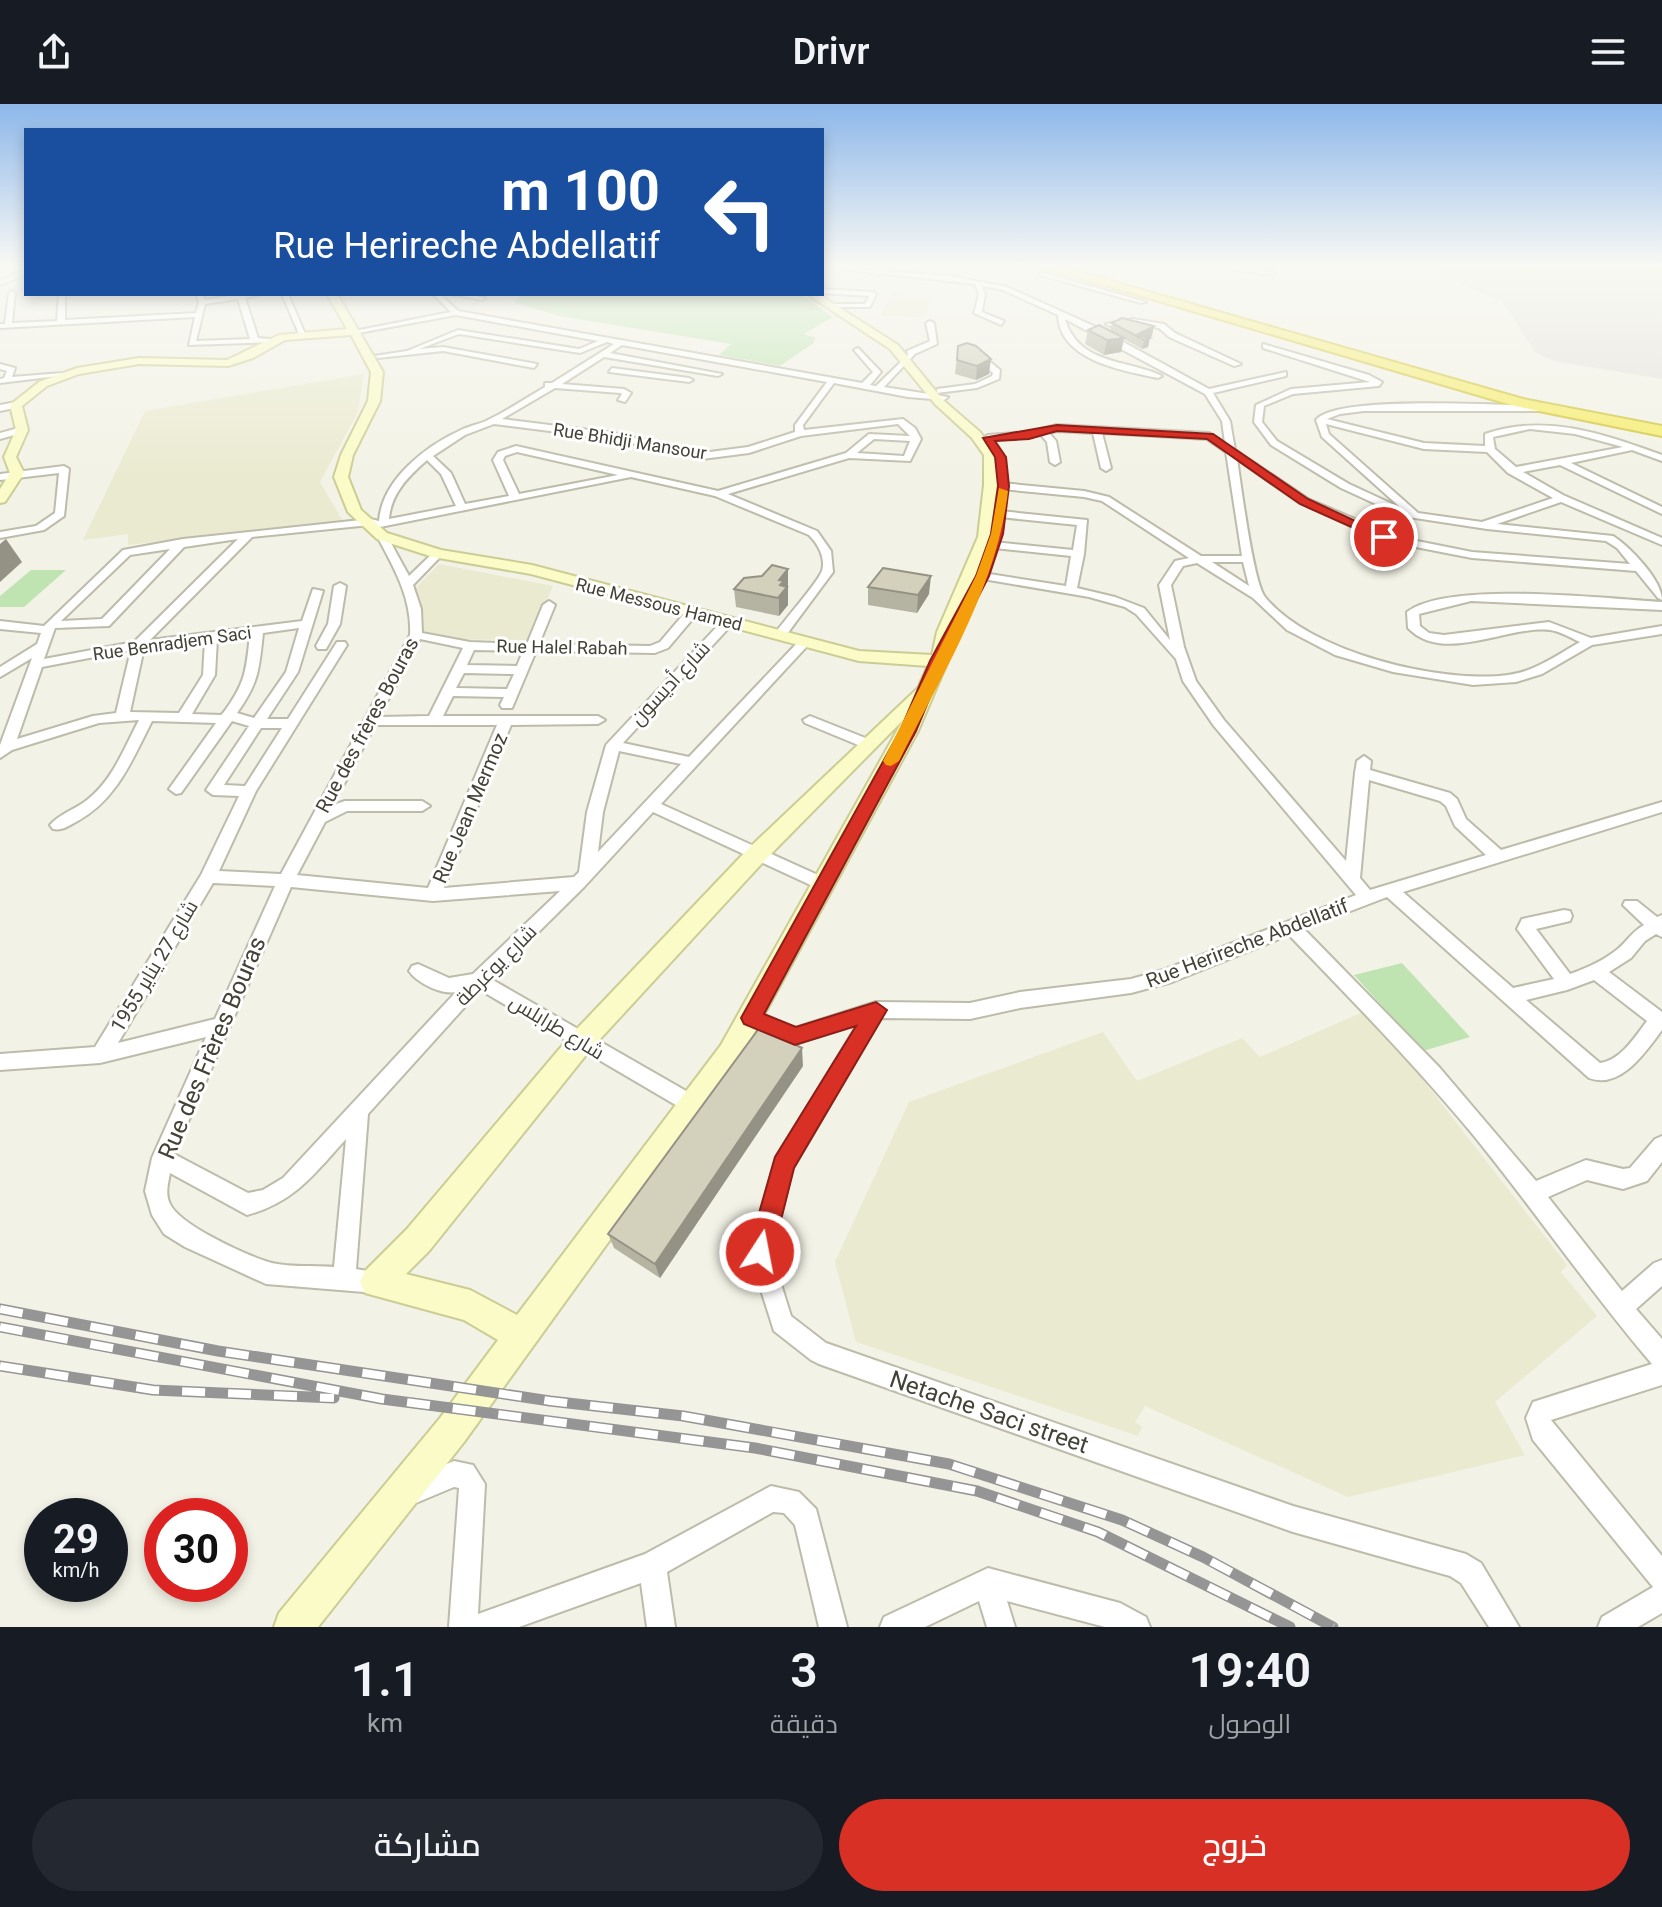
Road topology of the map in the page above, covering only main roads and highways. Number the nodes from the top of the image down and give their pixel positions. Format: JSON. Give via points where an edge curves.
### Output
{"nodes":[{"id":1,"x":1288,"y":338,"type":"edge"},
{"id":2,"x":1310,"y":338,"type":"edge"},
{"id":3,"x":1452,"y":383,"type":"junction"},
{"id":4,"x":1480,"y":409,"type":"road end"},
{"id":5,"x":1662,"y":428,"type":"edge"}],
"edges":[{"from":1,"to":3,"type":"highway"},
{"from":2,"to":5,"type":"highway","via":[[1517,397]]},
{"from":3,"to":4,"type":"highway","via":[[1446,386]]},
{"from":3,"to":5,"type":"highway","via":[[1546,409]]}]}
